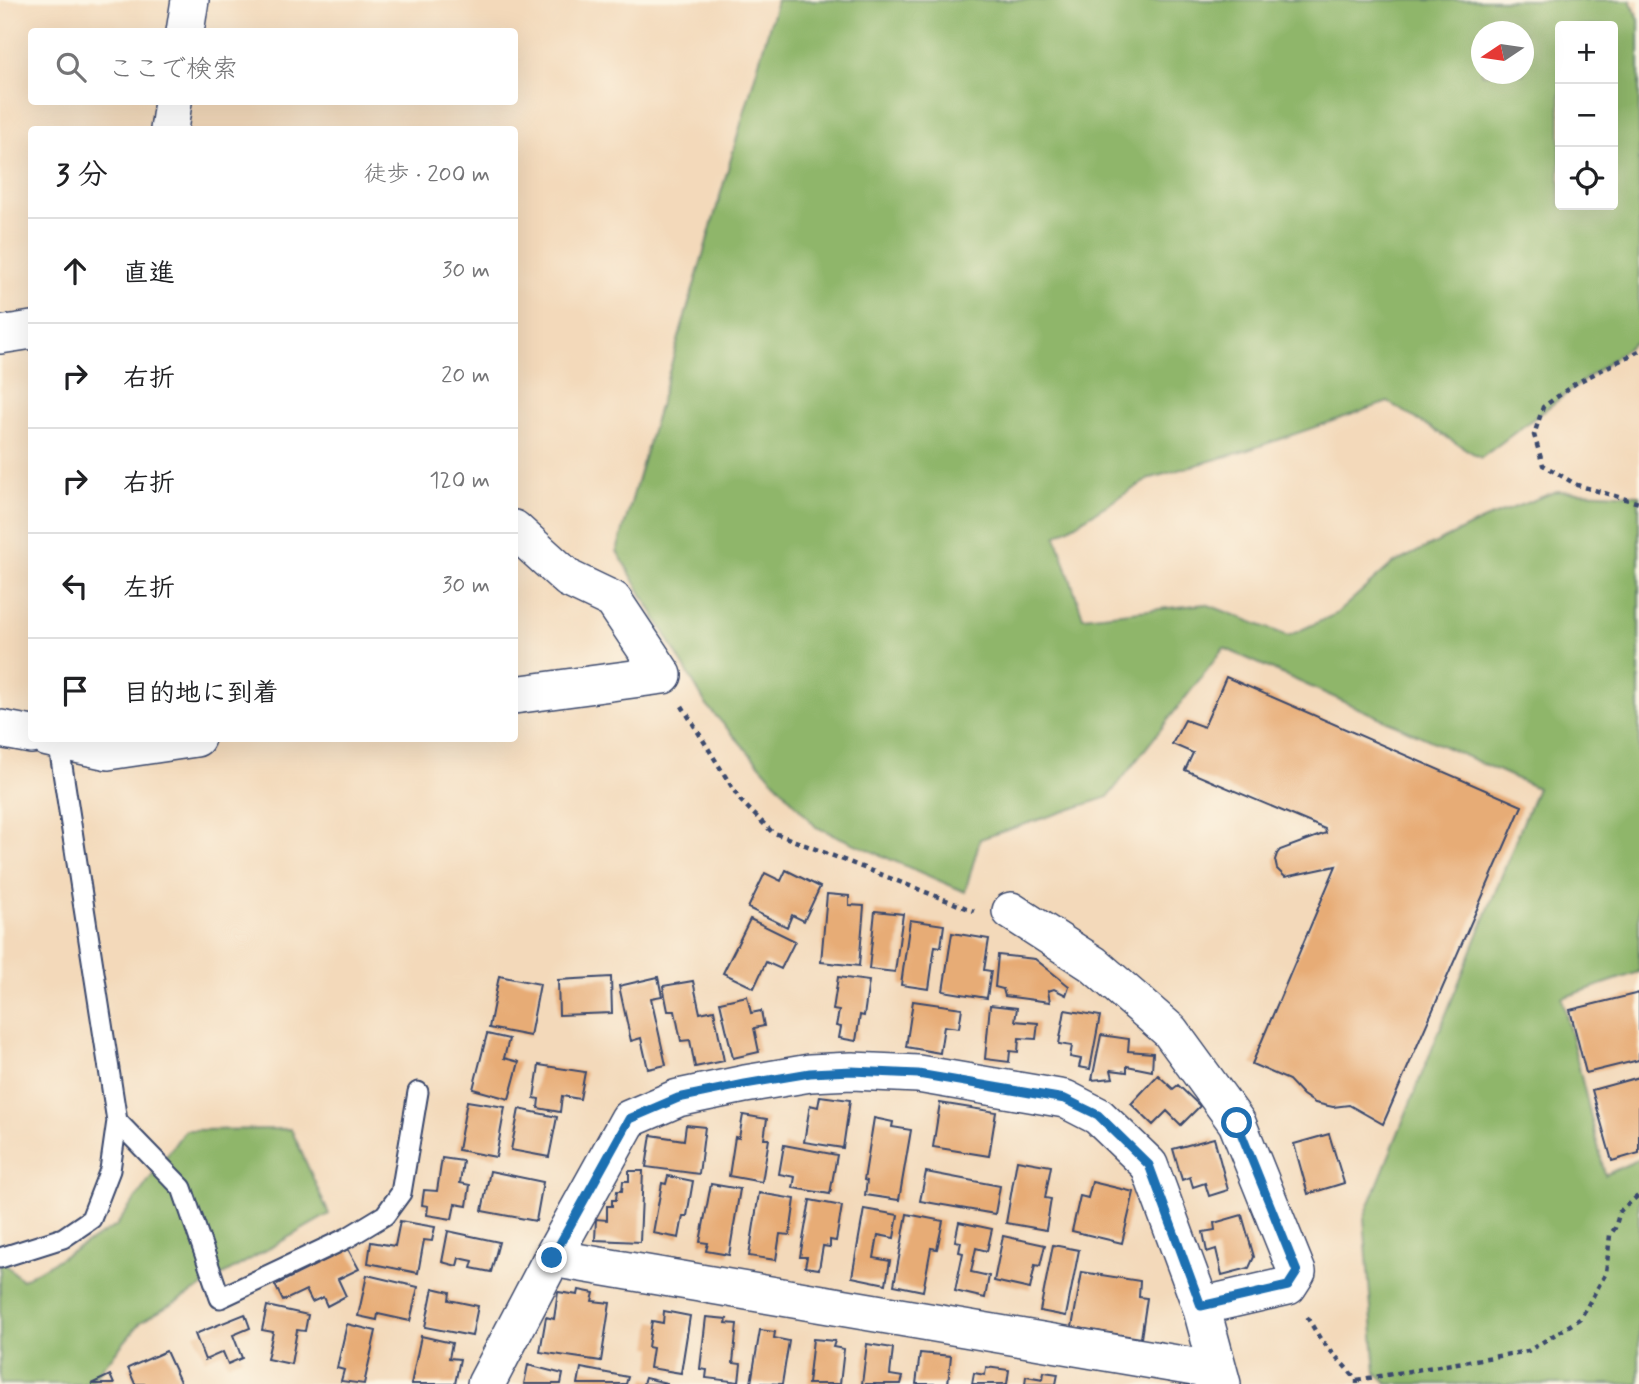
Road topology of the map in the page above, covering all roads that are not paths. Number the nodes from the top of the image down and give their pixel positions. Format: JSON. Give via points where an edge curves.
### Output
{"nodes":[{"id":1,"x":190,"y":0,"type":"edge"},
{"id":2,"x":186,"y":28,"type":"edge"},
{"id":3,"x":173,"y":105,"type":"edge"},
{"id":4,"x":170,"y":126,"type":"edge"},
{"id":5,"x":28,"y":331,"type":"edge"},
{"id":6,"x":0,"y":335,"type":"edge"},
{"id":7,"x":518,"y":533,"type":"edge"},
{"id":8,"x":518,"y":694,"type":"edge"},
{"id":9,"x":0,"y":729,"type":"edge"},
{"id":10,"x":28,"y":734,"type":"edge"},
{"id":11,"x":47,"y":742,"type":"edge"},
{"id":12,"x":65,"y":742,"type":"edge"},
{"id":13,"x":169,"y":742,"type":"edge"},
{"id":14,"x":1011,"y":911,"type":"road end"},
{"id":15,"x":418,"y":1092,"type":"dead end"},
{"id":16,"x":117,"y":1121,"type":"junction"},
{"id":17,"x":0,"y":1258,"type":"edge"},
{"id":18,"x":552,"y":1258,"type":"junction"},
{"id":19,"x":1201,"y":1306,"type":"junction"},
{"id":20,"x":1220,"y":1378,"type":"edge"},
{"id":21,"x":486,"y":1384,"type":"edge"}],
"edges":[{"from":1,"to":2,"type":"street"},
{"from":3,"to":4,"type":"street"},
{"from":5,"to":6,"type":"street"},
{"from":7,"to":8,"type":"street","via":[[569,579],[613,600],[663,675]]},
{"from":9,"to":10,"type":"street"},
{"from":11,"to":16,"type":"lane"},
{"from":12,"to":13,"type":"street","via":[[107,751]]},
{"from":14,"to":19,"type":"street","via":[[1093,964],[1170,1031],[1237,1123],[1297,1272],[1288,1286]]},
{"from":15,"to":16,"type":"lane","via":[[401,1194],[385,1214],[347,1238],[220,1298],[182,1188]]},
{"from":16,"to":17,"type":"lane","via":[[110,1170],[91,1219],[63,1238]]},
{"from":18,"to":19,"type":"street","via":[[629,1119],[678,1098],[810,1073],[918,1074],[1065,1099],[1098,1115],[1149,1165]]},
{"from":18,"to":20,"type":"street"},
{"from":18,"to":21,"type":"street"},
{"from":19,"to":20,"type":"street"}]}
